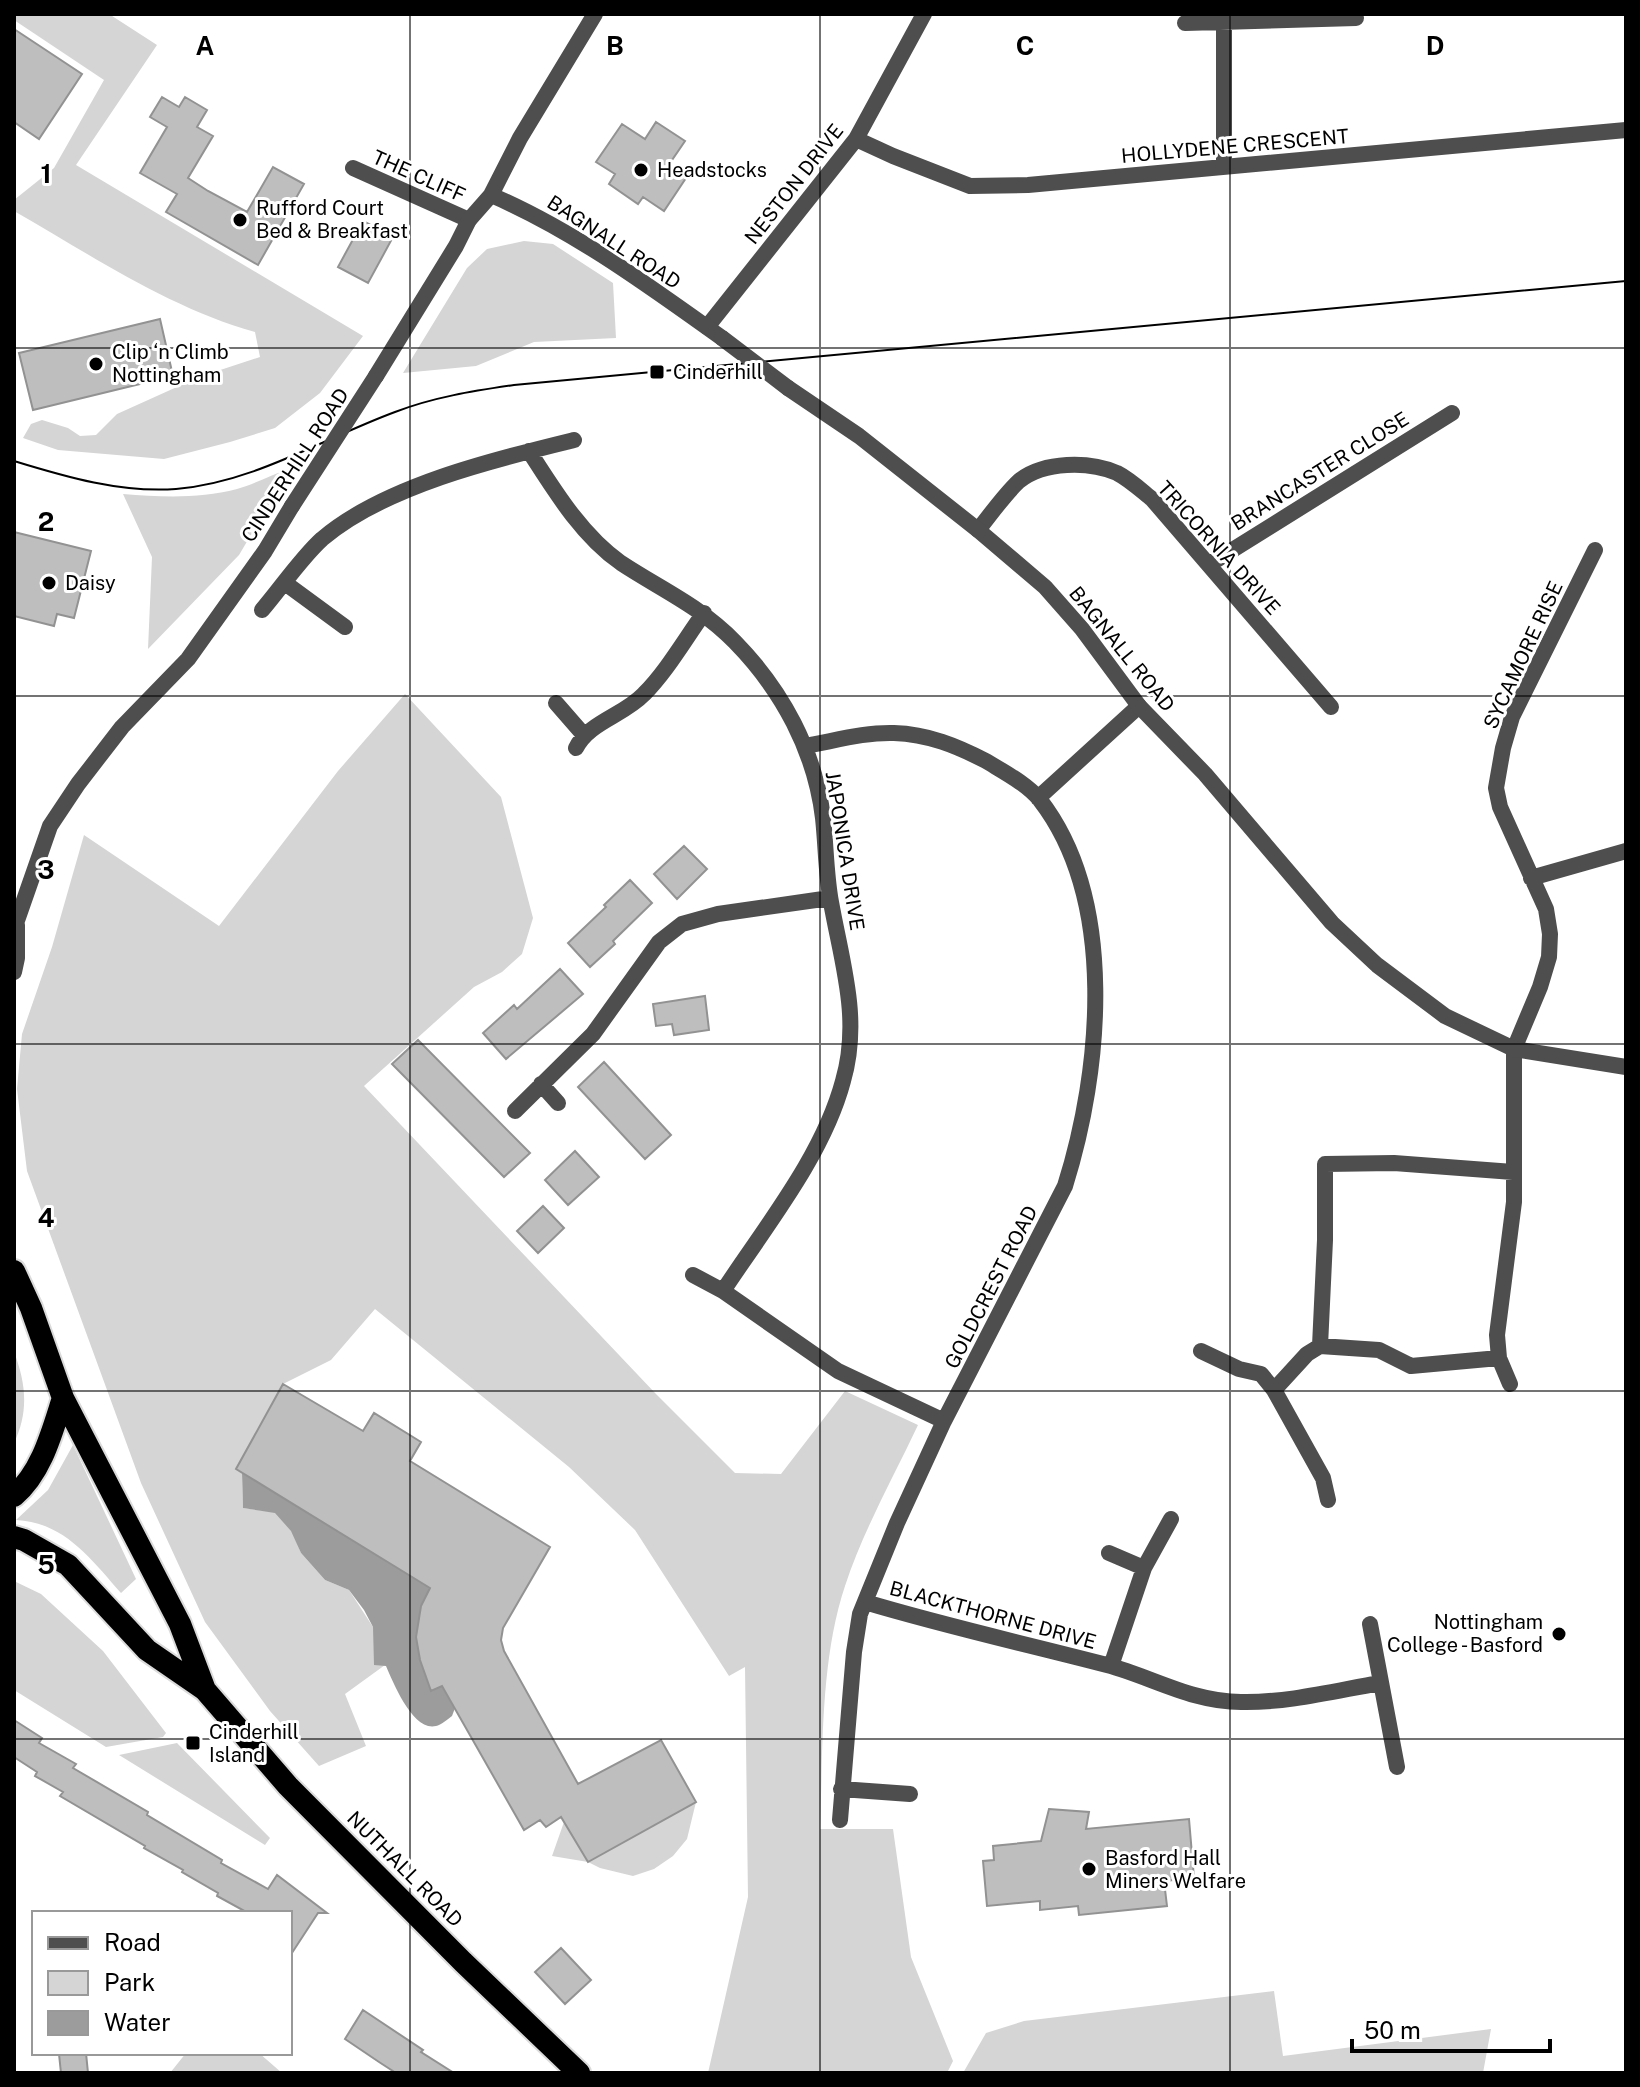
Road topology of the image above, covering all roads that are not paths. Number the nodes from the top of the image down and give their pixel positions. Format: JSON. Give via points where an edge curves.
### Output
{"nodes":[{"id":1,"x":595,"y":14,"type":"edge"},
{"id":2,"x":924,"y":14,"type":"edge"},
{"id":3,"x":1356,"y":18,"type":"dead end"},
{"id":4,"x":1224,"y":21,"type":"junction"},
{"id":5,"x":1185,"y":23,"type":"dead end"},
{"id":6,"x":1626,"y":130,"type":"edge"},
{"id":7,"x":856,"y":139,"type":"junction"},
{"id":8,"x":1224,"y":167,"type":"junction"},
{"id":9,"x":353,"y":168,"type":"dead end"},
{"id":10,"x":491,"y":195,"type":"junction"},
{"id":11,"x":469,"y":220,"type":"junction"},
{"id":12,"x":707,"y":327,"type":"junction"},
{"id":13,"x":1452,"y":413,"type":"dead end"},
{"id":14,"x":574,"y":440,"type":"dead end"},
{"id":15,"x":529,"y":451,"type":"junction"},
{"id":16,"x":978,"y":530,"type":"junction"},
{"id":17,"x":1595,"y":550,"type":"dead end"},
{"id":18,"x":1210,"y":564,"type":"junction"},
{"id":19,"x":285,"y":583,"type":"junction"},
{"id":20,"x":262,"y":610,"type":"dead end"},
{"id":21,"x":704,"y":613,"type":"junction"},
{"id":22,"x":345,"y":627,"type":"dead end"},
{"id":23,"x":556,"y":703,"type":"dead end"},
{"id":24,"x":1139,"y":706,"type":"junction"},
{"id":25,"x":1331,"y":707,"type":"dead end"},
{"id":26,"x":805,"y":746,"type":"junction"},
{"id":27,"x":1038,"y":798,"type":"junction"},
{"id":28,"x":1626,"y":851,"type":"edge"},
{"id":29,"x":1531,"y":878,"type":"junction"},
{"id":30,"x":830,"y":898,"type":"junction"},
{"id":31,"x":15,"y":927,"type":"edge"},
{"id":32,"x":14,"y":972,"type":"edge"},
{"id":33,"x":1514,"y":1049,"type":"junction"},
{"id":34,"x":1626,"y":1067,"type":"edge"},
{"id":35,"x":541,"y":1084,"type":"junction"},
{"id":36,"x":558,"y":1103,"type":"dead end"},
{"id":37,"x":515,"y":1111,"type":"dead end"},
{"id":38,"x":1513,"y":1172,"type":"junction"},
{"id":39,"x":14,"y":1271,"type":"edge"},
{"id":40,"x":693,"y":1275,"type":"dead end"},
{"id":41,"x":723,"y":1291,"type":"junction"},
{"id":42,"x":1320,"y":1346,"type":"junction"},
{"id":43,"x":1201,"y":1351,"type":"dead end"},
{"id":44,"x":1499,"y":1358,"type":"junction"},
{"id":45,"x":1510,"y":1384,"type":"dead end"},
{"id":46,"x":1274,"y":1390,"type":"junction"},
{"id":47,"x":63,"y":1398,"type":"junction"},
{"id":48,"x":944,"y":1421,"type":"junction"},
{"id":49,"x":14,"y":1496,"type":"edge"},
{"id":50,"x":1328,"y":1500,"type":"dead end"},
{"id":51,"x":1171,"y":1519,"type":"dead end"},
{"id":52,"x":14,"y":1537,"type":"edge"},
{"id":53,"x":1109,"y":1553,"type":"dead end"},
{"id":54,"x":1144,"y":1568,"type":"junction"},
{"id":55,"x":865,"y":1602,"type":"junction"},
{"id":56,"x":1370,"y":1624,"type":"dead end"},
{"id":57,"x":1111,"y":1666,"type":"junction"},
{"id":58,"x":1380,"y":1683,"type":"junction"},
{"id":59,"x":205,"y":1690,"type":"junction"},
{"id":60,"x":1397,"y":1767,"type":"dead end"},
{"id":61,"x":841,"y":1789,"type":"junction"},
{"id":62,"x":910,"y":1794,"type":"dead end"},
{"id":63,"x":840,"y":1820,"type":"dead end"},
{"id":64,"x":579,"y":2073,"type":"edge"}],
"edges":[{"from":1,"to":10,"type":"street","name":"CINDERHILL ROAD"},
{"from":2,"to":7,"type":"street","name":"NESTON DRIVE"},
{"from":3,"to":4,"type":"street"},
{"from":4,"to":5,"type":"street"},
{"from":4,"to":8,"type":"street"},
{"from":6,"to":8,"type":"street","name":"HOLLYDENE CRESCENT"},
{"from":7,"to":8,"type":"street","name":"HOLLYDENE CRESCENT","via":[[970,186]]},
{"from":7,"to":12,"type":"street","name":"NESTON DRIVE"},
{"from":9,"to":11,"type":"street","name":"THE CLIFF"},
{"from":10,"to":11,"type":"street","name":"CINDERHILL ROAD"},
{"from":10,"to":12,"type":"street","name":"BAGNALL ROAD","via":[[530,212]]},
{"from":11,"to":31,"type":"street","name":"CINDERHILL ROAD","bridge":true,"via":[[265,551],[188,659],[122,727],[50,826]]},
{"from":12,"to":16,"type":"street","name":"BAGNALL ROAD","bridge":true},
{"from":13,"to":18,"type":"street","name":"BRANCASTER CLOSE"},
{"from":14,"to":15,"type":"street"},
{"from":15,"to":19,"type":"street","via":[[388,499],[321,540]]},
{"from":15,"to":21,"type":"street","name":"JAPONICA DRIVE","via":[[585,529],[619,561]]},
{"from":16,"to":18,"type":"street","name":"TRICORNIA DRIVE","via":[[1020,481],[1038,470],[1090,466],[1118,474],[1152,499]]},
{"from":16,"to":24,"type":"street","name":"BAGNALL ROAD","via":[[1045,587]]},
{"from":17,"to":29,"type":"street","name":"SYCAMORE RISE","via":[[1512,717],[1503,748],[1496,788],[1500,807]]},
{"from":18,"to":25,"type":"street","name":"TRICORNIA DRIVE"},
{"from":19,"to":20,"type":"street"},
{"from":19,"to":22,"type":"street"},
{"from":21,"to":23,"type":"street","via":[[645,693],[580,741]]},
{"from":21,"to":26,"type":"street","name":"JAPONICA DRIVE","via":[[769,680]]},
{"from":24,"to":27,"type":"street"},
{"from":24,"to":33,"type":"street","name":"BAGNALL ROAD","via":[[1205,774],[1332,923],[1377,965],[1445,1016]]},
{"from":26,"to":27,"type":"street","name":"GOLDCREST ROAD","via":[[893,733],[927,737],[961,748]]},
{"from":26,"to":30,"type":"street","name":"JAPONICA DRIVE","via":[[816,779]]},
{"from":27,"to":48,"type":"street","name":"GOLDCREST ROAD","via":[[1077,872],[1088,910],[1096,994],[1092,1066],[1079,1144],[1065,1186]]},
{"from":28,"to":29,"type":"street"},
{"from":29,"to":33,"type":"street","name":"SYCAMORE RISE","via":[[1546,909],[1549,957]]},
{"from":30,"to":35,"type":"street","via":[[682,924],[659,942],[593,1034]]},
{"from":30,"to":41,"type":"street","name":"JAPONICA DRIVE","via":[[851,1008],[851,1047],[843,1082],[805,1166]]},
{"from":31,"to":32,"type":"street","name":"CINDERHILL ROAD"},
{"from":33,"to":34,"type":"street","name":"BAGNALL ROAD"},
{"from":33,"to":38,"type":"street"},
{"from":35,"to":36,"type":"street"},
{"from":35,"to":37,"type":"street"},
{"from":38,"to":42,"type":"street","via":[[1325,1164]]},
{"from":38,"to":44,"type":"street"},
{"from":39,"to":47,"type":"highway"},
{"from":40,"to":41,"type":"street"},
{"from":41,"to":48,"type":"street","via":[[838,1371]]},
{"from":42,"to":44,"type":"street","via":[[1379,1350],[1411,1366]]},
{"from":42,"to":46,"type":"street"},
{"from":43,"to":46,"type":"street","via":[[1261,1374]]},
{"from":44,"to":45,"type":"street"},
{"from":46,"to":50,"type":"street","via":[[1323,1478]]},
{"from":47,"to":49,"type":"highway","via":[[37,1466]]},
{"from":47,"to":59,"type":"highway","via":[[180,1624]]},
{"from":48,"to":55,"type":"street","name":"GOLDCREST ROAD"},
{"from":51,"to":54,"type":"street","name":"BLACKTHORNE DRIVE"},
{"from":52,"to":59,"type":"highway","via":[[68,1565],[147,1650]]},
{"from":53,"to":54,"type":"street"},
{"from":54,"to":57,"type":"street","name":"BLACKTHORNE DRIVE"},
{"from":55,"to":57,"type":"street","name":"BLACKTHORNE DRIVE"},
{"from":55,"to":61,"type":"street","name":"GOLDCREST ROAD","via":[[854,1652]]},
{"from":56,"to":58,"type":"street"},
{"from":57,"to":58,"type":"street","name":"BLACKTHORNE DRIVE","via":[[1184,1694],[1238,1702]]},
{"from":58,"to":60,"type":"street"},
{"from":59,"to":64,"type":"highway","name":"NUTHALL ROAD","via":[[310,1809]]},
{"from":61,"to":62,"type":"street"},
{"from":61,"to":63,"type":"street","name":"GOLDCREST ROAD"}]}
